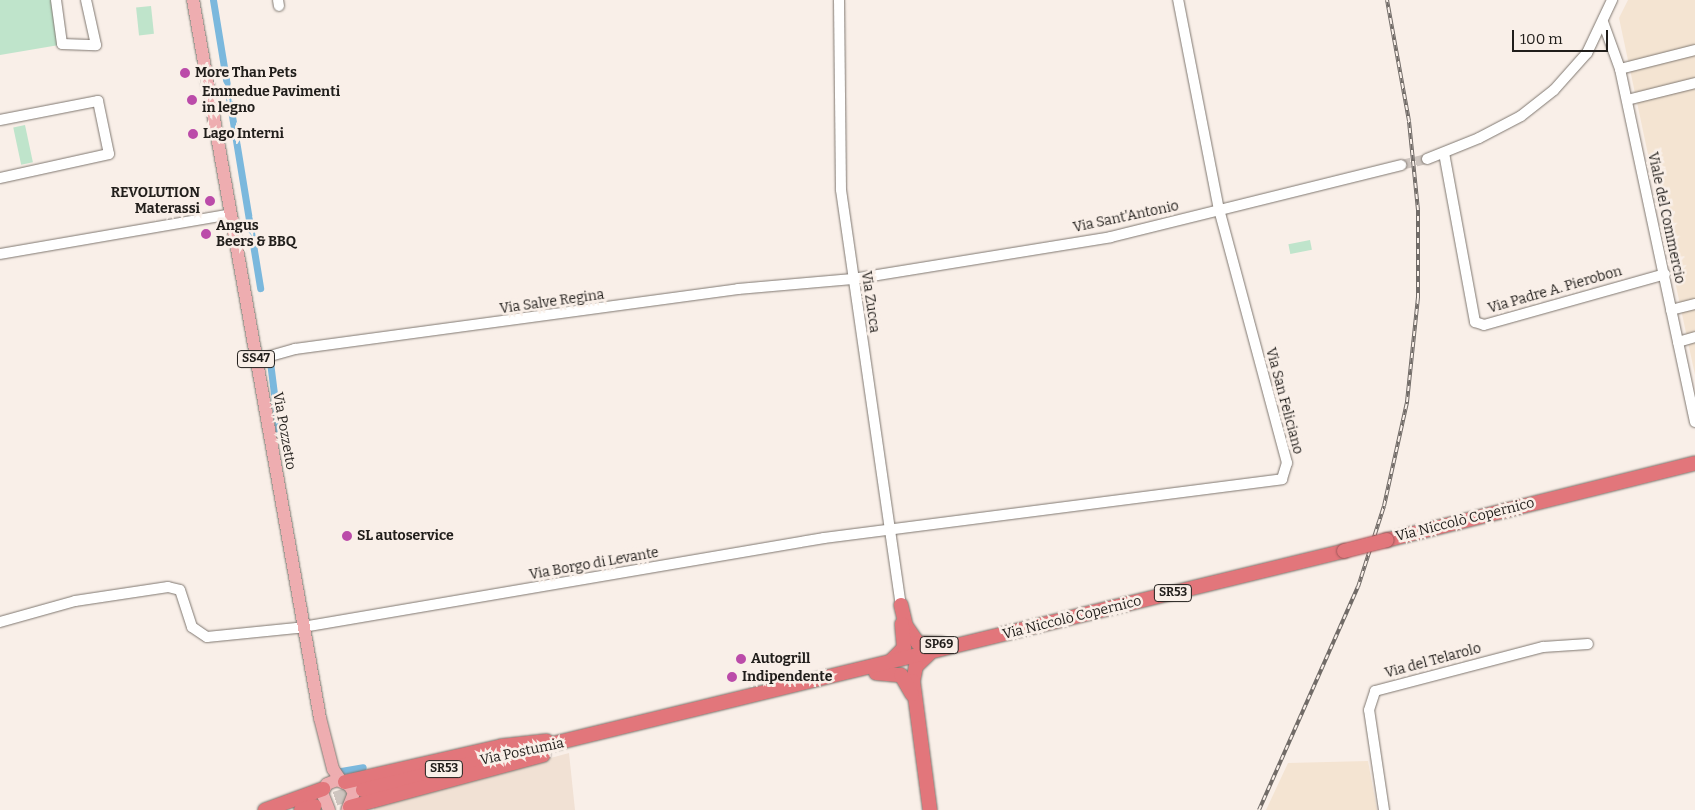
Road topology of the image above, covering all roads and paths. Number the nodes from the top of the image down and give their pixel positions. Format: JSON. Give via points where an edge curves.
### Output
{"nodes":[{"id":1,"x":56,"y":0,"type":"edge"},
{"id":2,"x":86,"y":0,"type":"edge"},
{"id":3,"x":194,"y":0,"type":"edge"},
{"id":4,"x":839,"y":0,"type":"edge"},
{"id":5,"x":1178,"y":0,"type":"edge"},
{"id":6,"x":1612,"y":0,"type":"edge"},
{"id":7,"x":1603,"y":22,"type":"junction"},
{"id":8,"x":1695,"y":50,"type":"edge"},
{"id":9,"x":1620,"y":69,"type":"junction"},
{"id":10,"x":1695,"y":83,"type":"edge"},
{"id":11,"x":1626,"y":100,"type":"junction"},
{"id":12,"x":0,"y":120,"type":"edge"},
{"id":13,"x":1444,"y":153,"type":"junction"},
{"id":14,"x":1428,"y":159,"type":"tunnel mouth"},
{"id":15,"x":1401,"y":165,"type":"tunnel mouth"},
{"id":16,"x":0,"y":178,"type":"edge"},
{"id":17,"x":1220,"y":210,"type":"junction"},
{"id":18,"x":231,"y":214,"type":"junction"},
{"id":19,"x":0,"y":254,"type":"edge"},
{"id":20,"x":1665,"y":274,"type":"junction"},
{"id":21,"x":853,"y":279,"type":"junction"},
{"id":22,"x":1695,"y":304,"type":"edge"},
{"id":23,"x":1672,"y":310,"type":"junction"},
{"id":24,"x":1695,"y":337,"type":"edge"},
{"id":25,"x":1678,"y":342,"type":"junction"},
{"id":26,"x":256,"y":360,"type":"junction"},
{"id":27,"x":1695,"y":422,"type":"edge"},
{"id":28,"x":1695,"y":463,"type":"edge"},
{"id":29,"x":889,"y":531,"type":"junction"},
{"id":30,"x":901,"y":605,"type":"junction"},
{"id":31,"x":0,"y":622,"type":"edge"},
{"id":32,"x":304,"y":626,"type":"junction"},
{"id":33,"x":1002,"y":635,"type":"junction"},
{"id":34,"x":1588,"y":644,"type":"dead end"},
{"id":35,"x":930,"y":653,"type":"junction"},
{"id":36,"x":884,"y":665,"type":"junction"},
{"id":37,"x":818,"y":681,"type":"junction"},
{"id":38,"x":915,"y":702,"type":"junction"},
{"id":39,"x":320,"y":718,"type":"junction"},
{"id":40,"x":624,"y":730,"type":"joint"},
{"id":41,"x":605,"y":734,"type":"junction"},
{"id":42,"x":343,"y":782,"type":"junction"},
{"id":43,"x":324,"y":788,"type":"junction"},
{"id":44,"x":363,"y":790,"type":"tunnel mouth"},
{"id":45,"x":348,"y":809,"type":"edge"},
{"id":46,"x":265,"y":810,"type":"edge"},
{"id":47,"x":328,"y":810,"type":"edge"},
{"id":48,"x":930,"y":810,"type":"edge"},
{"id":49,"x":1384,"y":810,"type":"edge"}],
"edges":[{"from":1,"to":2,"type":"street","via":[[62,44],[96,45]]},
{"from":3,"to":18,"type":"main road","name":"Via Pozzetto","number":"SS47"},
{"from":4,"to":21,"type":"street","name":"Via Zucca","number":"SP69","via":[[841,190]]},
{"from":5,"to":17,"type":"street","name":"Via San Feliciano"},
{"from":6,"to":7,"type":"street"},
{"from":7,"to":9,"type":"street","name":"Viale del Commercio"},
{"from":7,"to":13,"type":"street","via":[[1587,53],[1554,90],[1521,116]]},
{"from":8,"to":9,"type":"street"},
{"from":9,"to":11,"type":"street","name":"Viale del Commercio"},
{"from":10,"to":11,"type":"street"},
{"from":11,"to":20,"type":"street","name":"Viale del Commercio"},
{"from":12,"to":16,"type":"street","via":[[98,101],[109,154]]},
{"from":13,"to":14,"type":"street"},
{"from":13,"to":20,"type":"street","name":"Via Padre A. Pierobon","via":[[1475,322],[1484,325]]},
{"from":15,"to":17,"type":"street","name":"Via Sant'Antonio"},
{"from":17,"to":21,"type":"street","name":"Via Sant'Antonio","via":[[1111,237]]},
{"from":17,"to":29,"type":"street","name":"Via San Feliciano","via":[[1287,463],[1282,479]]},
{"from":18,"to":19,"type":"street"},
{"from":18,"to":26,"type":"main road","name":"Via Pozzetto","number":"SS47"},
{"from":20,"to":23,"type":"street","name":"Viale del Commercio"},
{"from":21,"to":26,"type":"street","name":"Via Salve Regina","via":[[738,289],[295,349]]},
{"from":21,"to":29,"type":"street","name":"Via Zucca","number":"SP69"},
{"from":22,"to":23,"type":"street"},
{"from":23,"to":25,"type":"street","name":"Viale del Commercio"},
{"from":24,"to":25,"type":"street"},
{"from":25,"to":27,"type":"street","name":"Viale del Commercio"},
{"from":26,"to":32,"type":"main road","name":"Via Pozzetto","number":"SS47"},
{"from":28,"to":33,"type":"highway","name":"Via Niccolò Copernico","number":"SR53","bridge":true},
{"from":29,"to":30,"type":"street","name":"Via Zucca","number":"SP69"},
{"from":29,"to":32,"type":"street","name":"Via Borgo di Levante","via":[[806,541]]},
{"from":30,"to":33,"type":"highway","number":"SP69","via":[[910,632],[923,645]]},
{"from":30,"to":36,"type":"highway","number":"SP69","via":[[904,648]]},
{"from":31,"to":32,"type":"street","name":"Via Borgo di Levante","via":[[75,600],[168,587],[180,590],[192,627],[207,637]]},
{"from":32,"to":39,"type":"main road","name":"Via Pozzetto","number":"SS47"},
{"from":33,"to":35,"type":"highway","name":"Via Niccolò Copernico","number":"SR53"},
{"from":34,"to":49,"type":"street","name":"Via del Telarolo","via":[[1544,647],[1375,691],[1369,710]]},
{"from":35,"to":36,"type":"highway","name":"Via Niccolò Copernico","number":"SR53"},
{"from":35,"to":38,"type":"highway","number":"SP69","via":[[914,670]]},
{"from":36,"to":37,"type":"highway","name":"Via Niccolò Copernico","number":"SR53"},
{"from":37,"to":38,"type":"highway","number":"SP69","via":[[895,672],[907,681]]},
{"from":37,"to":40,"type":"highway","name":"Via Niccolò Copernico","number":"SR53"},
{"from":38,"to":48,"type":"highway","number":"SP69"},
{"from":39,"to":42,"type":"main road","name":"Via Pozzetto","number":"SS47","via":[[333,769]]},
{"from":39,"to":43,"type":"main road","name":"Via Pozzetto","number":"SS47"},
{"from":40,"to":41,"type":"highway","name":"Via Postumia","number":"SR53"},
{"from":41,"to":42,"type":"highway","via":[[502,746]]},
{"from":41,"to":44,"type":"highway","name":"Via Postumia","number":"SR53"},
{"from":41,"to":45,"type":"highway","via":[[516,765]]},
{"from":42,"to":43,"type":"main road"},
{"from":42,"to":45,"type":"main road","number":"SS47","via":[[354,793]]},
{"from":43,"to":46,"type":"highway"},
{"from":43,"to":47,"type":"main road","number":"SS47","via":[[322,803]]}]}
